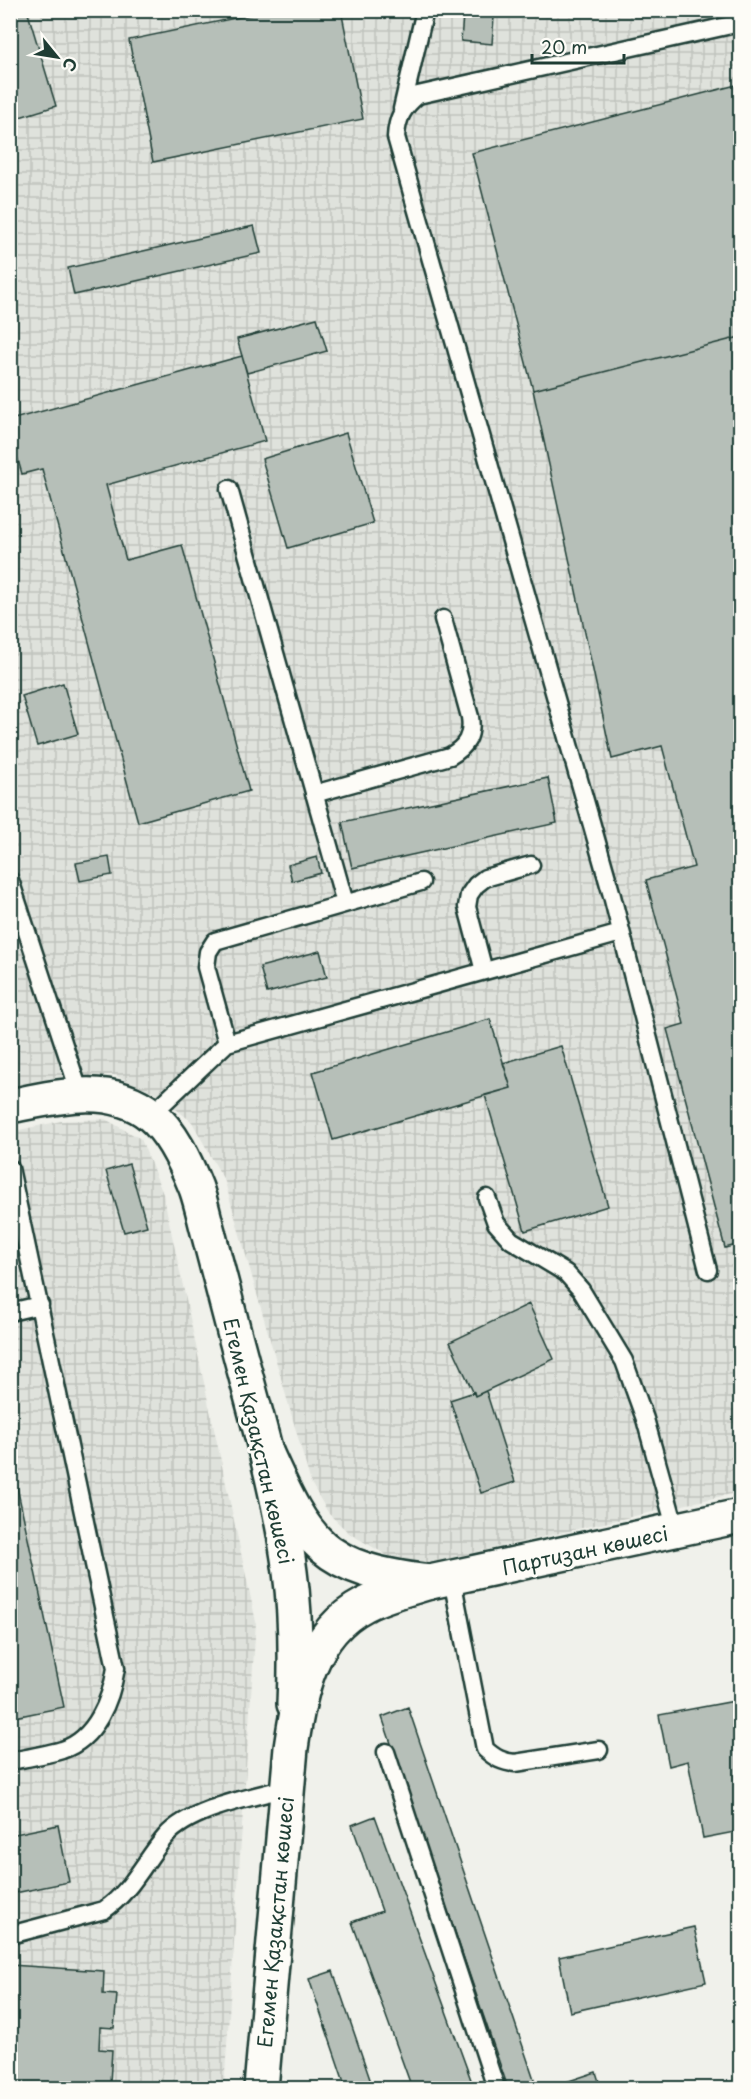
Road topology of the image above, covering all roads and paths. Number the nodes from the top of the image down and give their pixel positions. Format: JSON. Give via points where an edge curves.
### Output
{"nodes":[{"id":1,"x":425,"y":10,"type":"edge"},
{"id":2,"x":741,"y":22,"type":"edge"},
{"id":3,"x":402,"y":110,"type":"junction"},
{"id":4,"x":230,"y":489,"type":"dead end"},
{"id":5,"x":443,"y":619,"type":"dead end"},
{"id":6,"x":314,"y":794,"type":"junction"},
{"id":7,"x":531,"y":865,"type":"dead end"},
{"id":8,"x":10,"y":880,"type":"edge"},
{"id":9,"x":421,"y":882,"type":"dead end"},
{"id":10,"x":345,"y":903,"type":"junction"},
{"id":11,"x":621,"y":933,"type":"junction"},
{"id":12,"x":484,"y":971,"type":"junction"},
{"id":13,"x":227,"y":1043,"type":"junction"},
{"id":14,"x":80,"y":1094,"type":"junction"},
{"id":15,"x":10,"y":1106,"type":"edge"},
{"id":16,"x":143,"y":1110,"type":"junction"},
{"id":17,"x":10,"y":1168,"type":"edge"},
{"id":18,"x":487,"y":1198,"type":"dead end"},
{"id":19,"x":708,"y":1270,"type":"dead end"},
{"id":20,"x":40,"y":1305,"type":"junction"},
{"id":21,"x":10,"y":1312,"type":"edge"},
{"id":22,"x":265,"y":1450,"type":"junction"},
{"id":23,"x":741,"y":1516,"type":"edge"},
{"id":24,"x":676,"y":1530,"type":"junction"},
{"id":25,"x":441,"y":1580,"type":"junction"},
{"id":26,"x":291,"y":1748,"type":"junction"},
{"id":27,"x":599,"y":1750,"type":"dead end"},
{"id":28,"x":386,"y":1752,"type":"dead end"},
{"id":29,"x":10,"y":1761,"type":"edge"},
{"id":30,"x":286,"y":1788,"type":"junction"},
{"id":31,"x":10,"y":1935,"type":"edge"},
{"id":32,"x":261,"y":2088,"type":"edge"},
{"id":33,"x":496,"y":2088,"type":"edge"}],
"edges":[{"from":1,"to":3,"type":"lane"},
{"from":2,"to":3,"type":"lane","via":[[418,95]]},
{"from":3,"to":11,"type":"lane","via":[[396,137]]},
{"from":4,"to":6,"type":"lane"},
{"from":5,"to":6,"type":"lane","via":[[472,728],[461,750]]},
{"from":6,"to":10,"type":"lane"},
{"from":7,"to":12,"type":"lane","via":[[485,878],[470,895],[467,907]]},
{"from":8,"to":14,"type":"lane"},
{"from":9,"to":10,"type":"lane"},
{"from":10,"to":13,"type":"lane","via":[[215,941],[208,952],[206,967]]},
{"from":11,"to":12,"type":"lane"},
{"from":11,"to":19,"type":"lane"},
{"from":12,"to":13,"type":"lane"},
{"from":13,"to":16,"type":"lane"},
{"from":14,"to":15,"type":"street"},
{"from":14,"to":16,"type":"street","via":[[106,1096]]},
{"from":16,"to":22,"type":"street","name":"Егемен Қазақстан көшесі","via":[[177,1148],[196,1189]]},
{"from":17,"to":20,"type":"lane"},
{"from":18,"to":24,"type":"lane","via":[[496,1222],[511,1240],[566,1274],[581,1290],[624,1361],[645,1419]]},
{"from":20,"to":21,"type":"lane"},
{"from":20,"to":29,"type":"lane","via":[[116,1668],[107,1705],[81,1739],[63,1750]]},
{"from":22,"to":25,"type":"street","via":[[304,1529],[327,1552],[356,1568],[390,1577]]},
{"from":22,"to":26,"type":"street","name":"Егемен Қазақстан көшесі","via":[[290,1571],[295,1625]]},
{"from":23,"to":24,"type":"street","name":"Партизан көшесі"},
{"from":24,"to":25,"type":"street","name":"Партизан көшесі"},
{"from":25,"to":26,"type":"street","via":[[362,1605],[332,1632],[319,1649],[304,1682]]},
{"from":25,"to":27,"type":"lane","via":[[485,1749],[504,1762],[515,1763]]},
{"from":26,"to":30,"type":"street","name":"Егемен Қазақстан көшесі"},
{"from":28,"to":33,"type":"lane"},
{"from":30,"to":31,"type":"lane","via":[[183,1820],[116,1902],[104,1910]]},
{"from":30,"to":32,"type":"street","name":"Егемен Қазақстан көшесі"}]}
